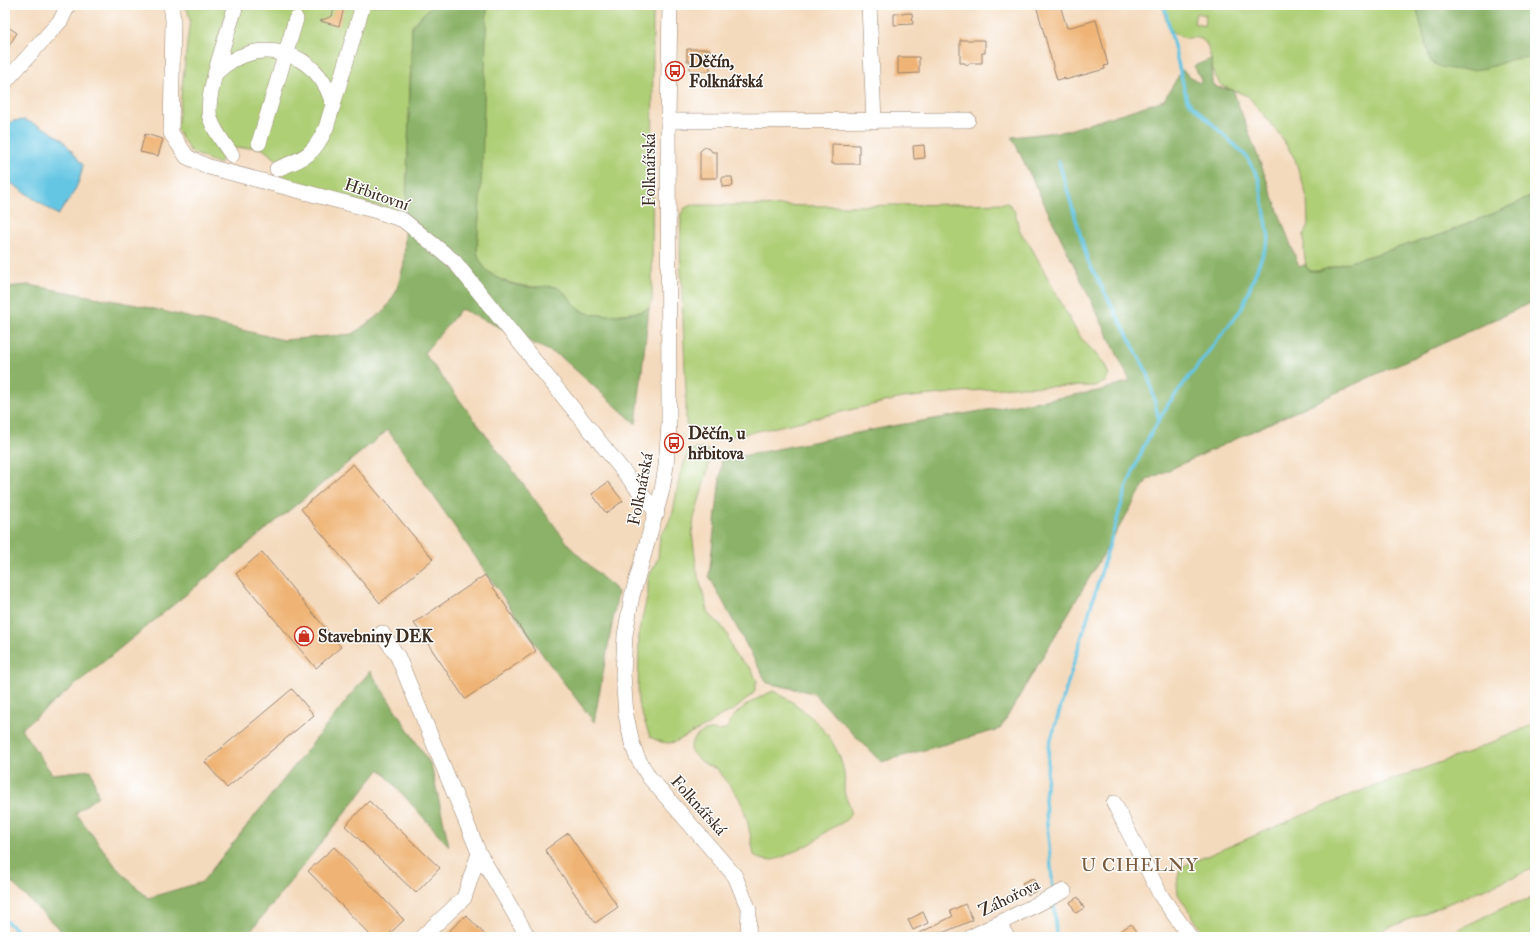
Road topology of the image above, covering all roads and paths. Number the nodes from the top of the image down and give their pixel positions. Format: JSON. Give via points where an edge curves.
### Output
{"nodes":[{"id":1,"x":68,"y":5,"type":"edge"},
{"id":2,"x":171,"y":5,"type":"edge"},
{"id":3,"x":236,"y":5,"type":"edge"},
{"id":4,"x":362,"y":5,"type":"edge"},
{"id":5,"x":670,"y":5,"type":"edge"},
{"id":6,"x":869,"y":5,"type":"edge"},
{"id":7,"x":296,"y":19,"type":"dead end"},
{"id":8,"x":285,"y":53,"type":"junction"},
{"id":9,"x":216,"y":73,"type":"junction"},
{"id":10,"x":5,"y":82,"type":"edge"},
{"id":11,"x":333,"y":106,"type":"junction"},
{"id":12,"x":968,"y":120,"type":"dead end"},
{"id":13,"x":668,"y":121,"type":"junction"},
{"id":14,"x":874,"y":121,"type":"junction"},
{"id":15,"x":258,"y":144,"type":"dead end"},
{"id":16,"x":232,"y":155,"type":"dead end"},
{"id":17,"x":277,"y":169,"type":"dead end"},
{"id":18,"x":657,"y":513,"type":"junction"},
{"id":19,"x":382,"y":633,"type":"dead end"},
{"id":20,"x":1114,"y":803,"type":"dead end"},
{"id":21,"x":479,"y":853,"type":"junction"},
{"id":22,"x":1064,"y":891,"type":"dead end"},
{"id":23,"x":999,"y":924,"type":"junction"},
{"id":24,"x":422,"y":937,"type":"edge"},
{"id":25,"x":528,"y":937,"type":"edge"},
{"id":26,"x":748,"y":937,"type":"edge"},
{"id":27,"x":971,"y":937,"type":"edge"},
{"id":28,"x":1007,"y":937,"type":"edge"},
{"id":29,"x":1190,"y":937,"type":"edge"}],
"edges":[{"from":1,"to":10,"type":"street","via":[[61,20]]},
{"from":2,"to":18,"type":"street","name":"Hřbitovní","via":[[171,133],[187,157],[209,168],[373,210],[402,220],[454,261]]},
{"from":3,"to":9,"type":"street"},
{"from":4,"to":11,"type":"street"},
{"from":5,"to":13,"type":"street","name":"Folknářská"},
{"from":6,"to":14,"type":"street"},
{"from":7,"to":8,"type":"street"},
{"from":8,"to":9,"type":"street","via":[[264,51],[248,54],[229,62]]},
{"from":8,"to":11,"type":"street","via":[[300,60],[316,73],[326,86]]},
{"from":8,"to":15,"type":"street"},
{"from":9,"to":16,"type":"street","via":[[209,103],[210,117],[216,133]]},
{"from":11,"to":17,"type":"street","via":[[319,143],[300,159]]},
{"from":12,"to":14,"type":"street"},
{"from":13,"to":14,"type":"street"},
{"from":13,"to":18,"type":"street","name":"Folknářská","via":[[669,424],[666,466]]},
{"from":18,"to":26,"type":"street","name":"Folknářská","via":[[632,596],[625,635],[623,674],[628,729],[638,757],[649,777],[735,876],[749,910]]},
{"from":19,"to":21,"type":"street","via":[[398,657]]},
{"from":20,"to":29,"type":"street","via":[[1161,896]]},
{"from":21,"to":24,"type":"street","via":[[464,898]]},
{"from":21,"to":25,"type":"street"},
{"from":22,"to":23,"type":"street","name":"Záhořova"},
{"from":23,"to":27,"type":"street","name":"Záhořova"},
{"from":23,"to":28,"type":"street"}]}
